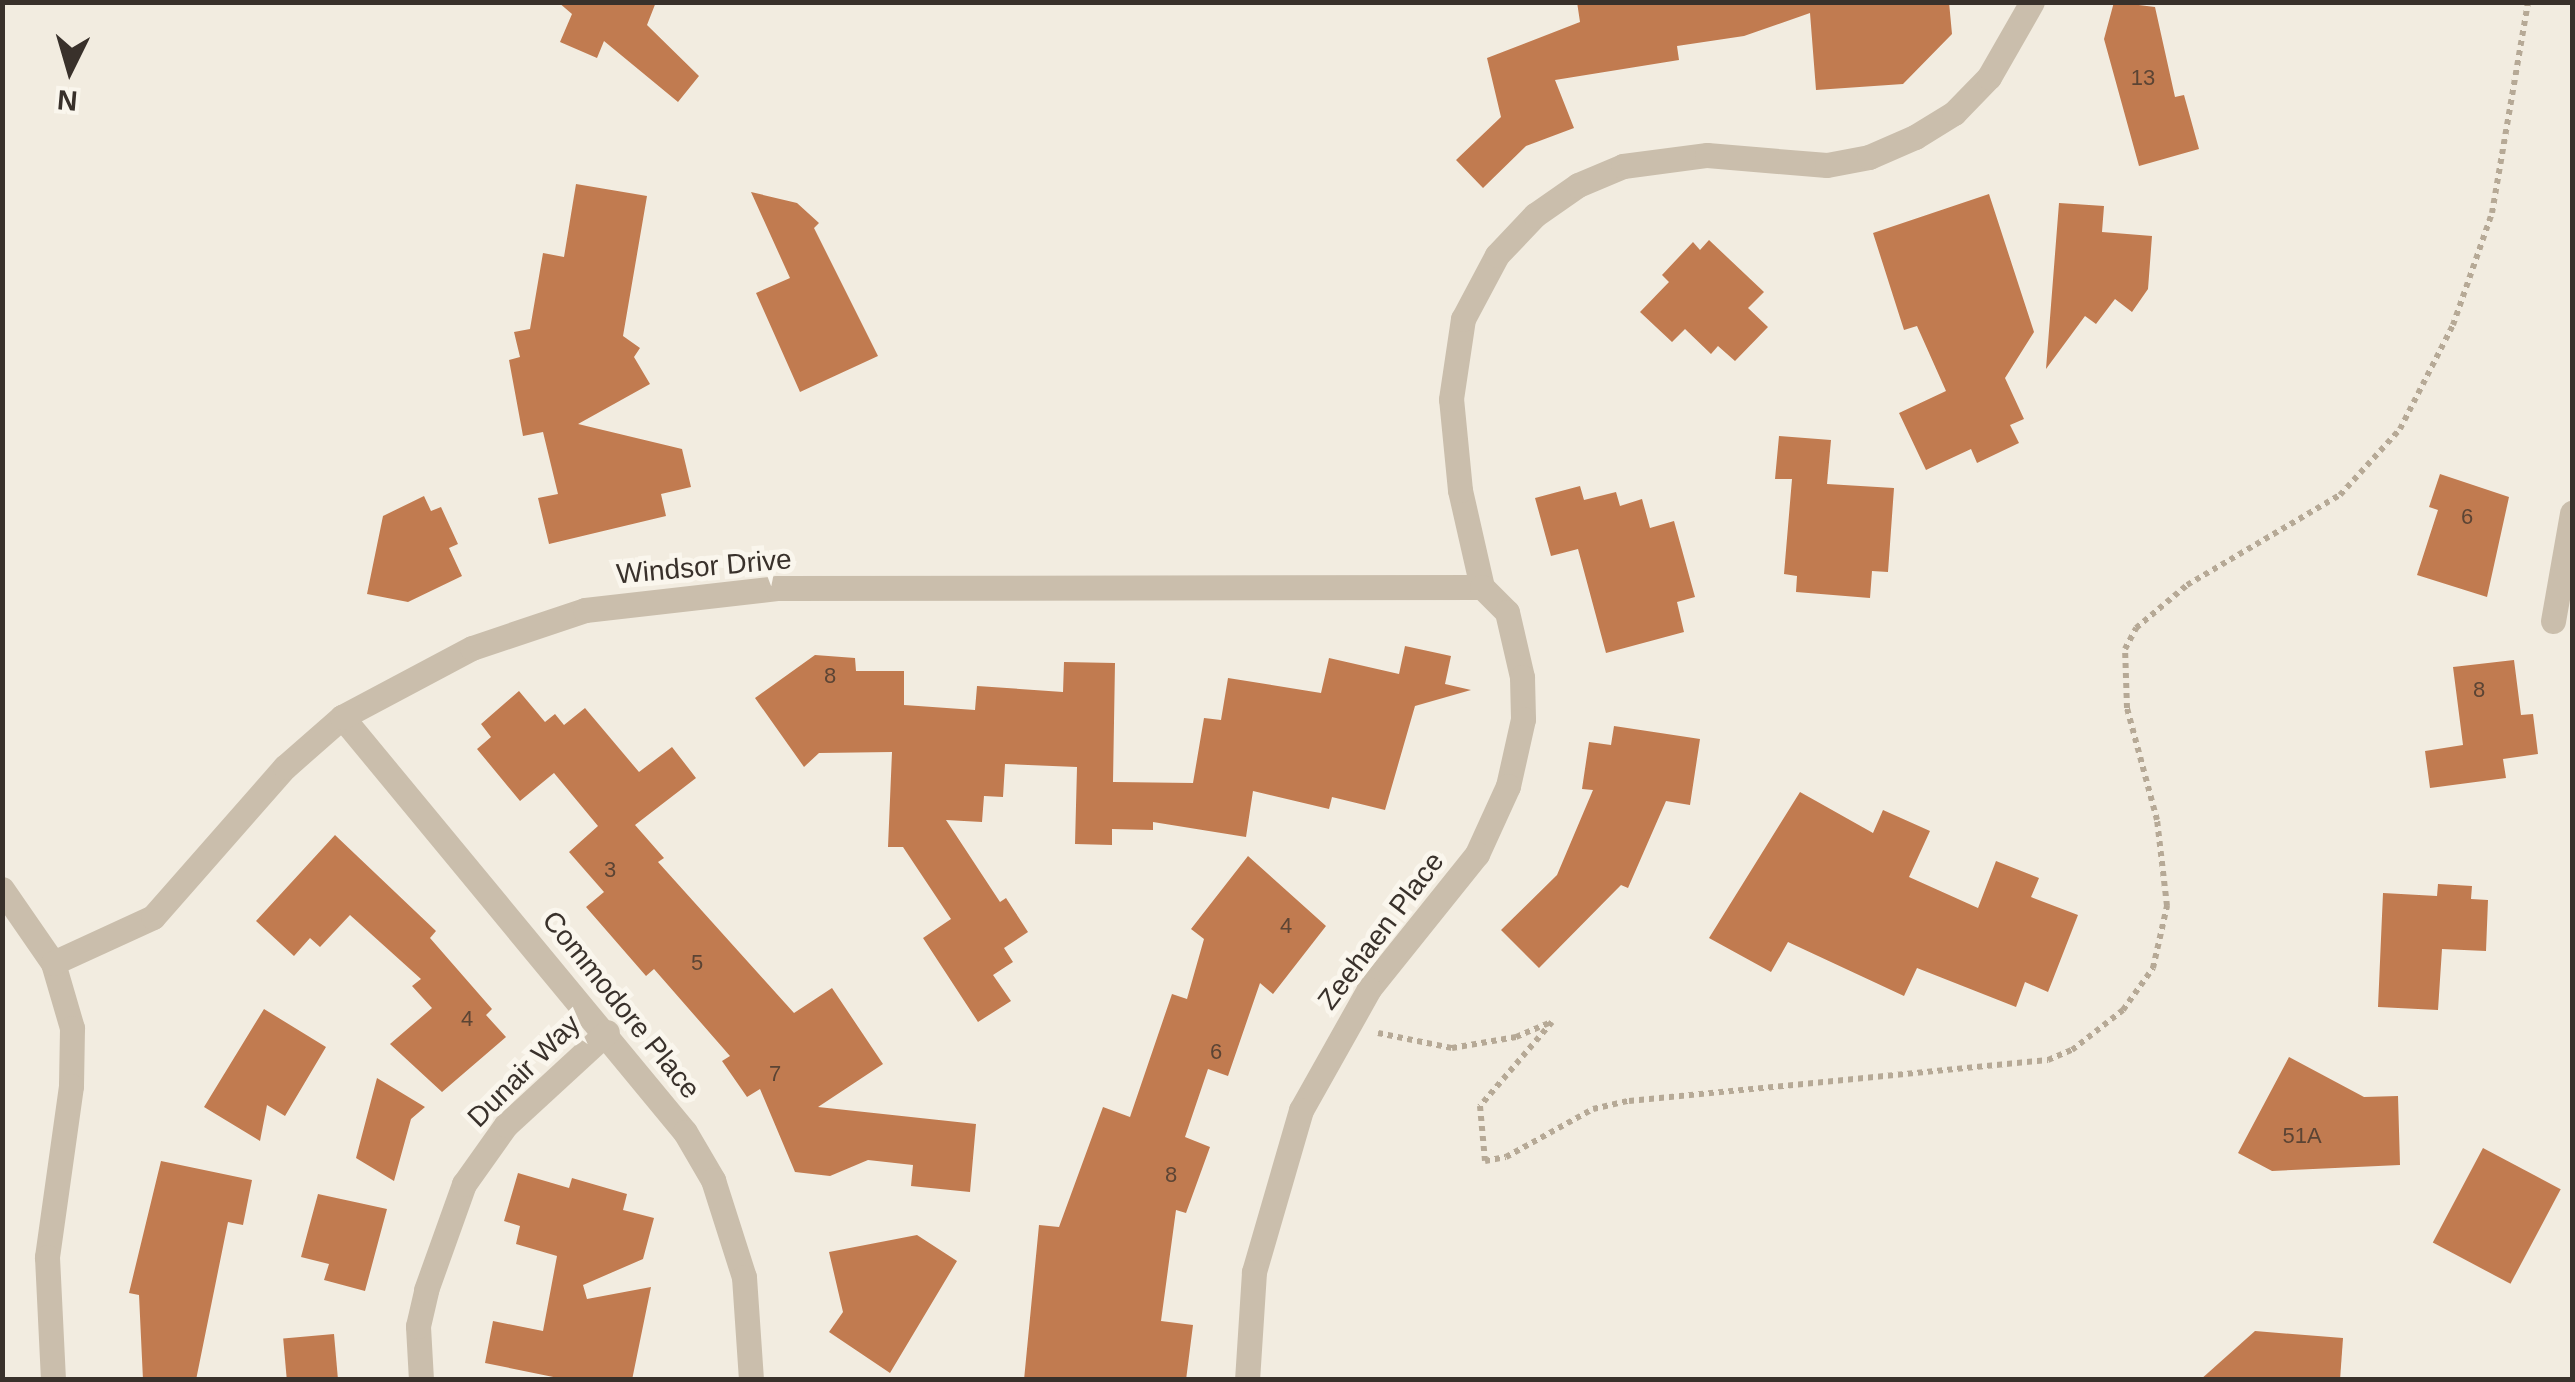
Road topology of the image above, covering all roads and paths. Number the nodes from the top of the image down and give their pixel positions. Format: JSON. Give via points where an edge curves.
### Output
{"nodes":[{"id":1,"x":2032,"y":2,"type":"edge"},
{"id":2,"x":2528,"y":2,"type":"edge"},
{"id":3,"x":2572,"y":514,"type":"edge"},
{"id":4,"x":1482,"y":587,"type":"junction"},
{"id":5,"x":2553,"y":621,"type":"dead end"},
{"id":6,"x":342,"y":717,"type":"junction"},
{"id":7,"x":2,"y":888,"type":"edge"},
{"id":8,"x":53,"y":963,"type":"junction"},
{"id":9,"x":1373,"y":1029,"type":"dead end"},
{"id":10,"x":607,"y":1032,"type":"junction"},
{"id":11,"x":54,"y":1380,"type":"edge"},
{"id":12,"x":421,"y":1380,"type":"edge"},
{"id":13,"x":751,"y":1380,"type":"edge"},
{"id":14,"x":1247,"y":1380,"type":"edge"}],
"edges":[{"from":1,"to":4,"type":"street","via":[[1988,77],[1954,113],[1915,137],[1869,157],[1827,165],[1706,155],[1623,166],[1549,205],[1496,255],[1463,319],[1451,400],[1460,490]]},
{"from":2,"to":9,"type":"path","via":[[2492,213],[2453,326],[2400,430],[2340,495],[2188,585],[2136,628],[2125,649],[2127,708],[2156,820],[2168,906],[2153,968],[2123,1010],[2048,1060],[1629,1101],[1594,1108],[1506,1157],[1485,1160],[1480,1106],[1552,1022],[1516,1038],[1452,1048],[1384,1037]]},
{"from":3,"to":5,"type":"street"},
{"from":4,"to":6,"type":"street","name":"Windsor Drive","via":[[778,588],[644,598],[541,622],[472,648]]},
{"from":4,"to":14,"type":"street","name":"Zeehaen Place","via":[[1507,612],[1522,678],[1523,719],[1508,786],[1477,854],[1369,990],[1302,1110],[1254,1272]]},
{"from":6,"to":8,"type":"street","name":"Windsor Drive","via":[[285,766],[153,918]]},
{"from":6,"to":10,"type":"street","name":"Commodore Place"},
{"from":7,"to":8,"type":"street"},
{"from":8,"to":11,"type":"street","via":[[66,998],[73,1054],[47,1257]]},
{"from":10,"to":12,"type":"street","name":"Dunair Way","via":[[506,1125],[464,1184],[418,1326]]},
{"from":10,"to":13,"type":"street","name":"Commodore Place","via":[[685,1132],[713,1180],[744,1278]]}]}
